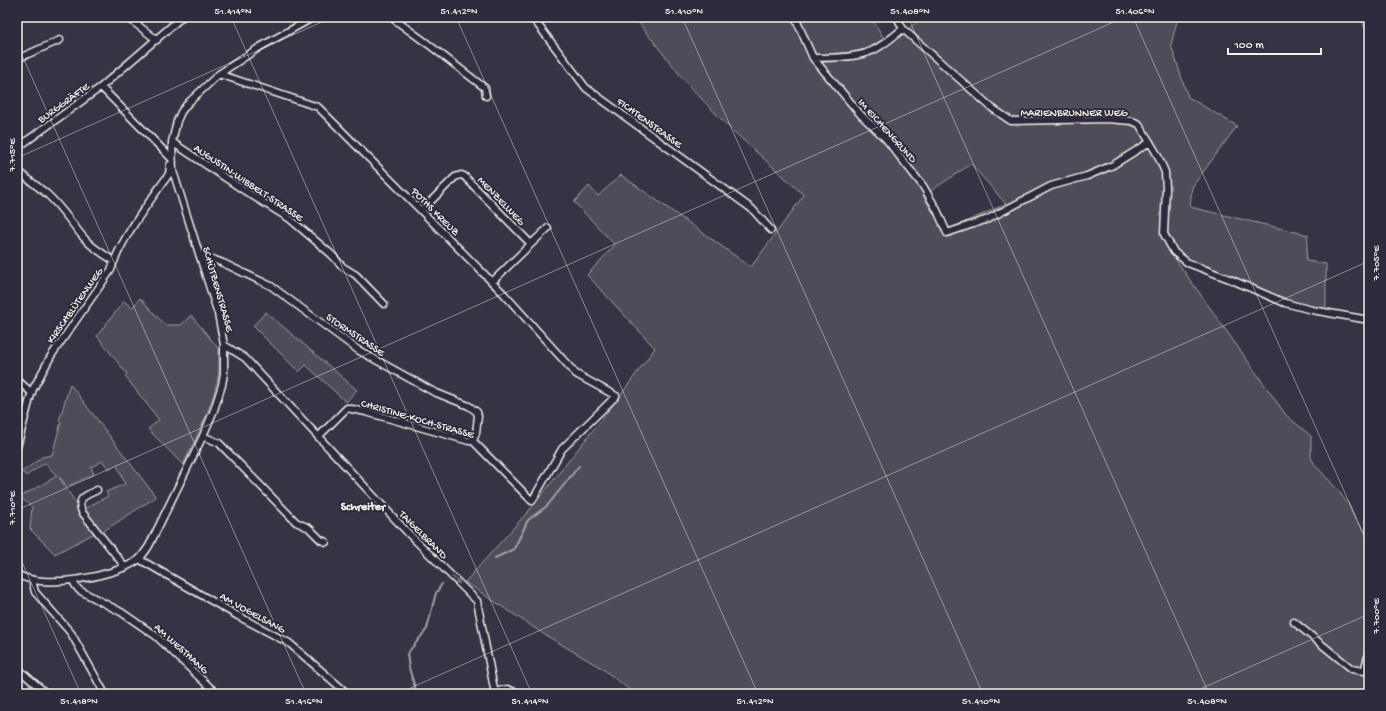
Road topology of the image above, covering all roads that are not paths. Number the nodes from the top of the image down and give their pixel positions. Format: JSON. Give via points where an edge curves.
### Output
{"nodes":[{"id":1,"x":127,"y":17,"type":"edge"},
{"id":2,"x":182,"y":17,"type":"edge"},
{"id":3,"x":314,"y":17,"type":"edge"},
{"id":4,"x":391,"y":17,"type":"edge"},
{"id":5,"x":532,"y":17,"type":"edge"},
{"id":6,"x":795,"y":17,"type":"edge"},
{"id":7,"x":896,"y":17,"type":"edge"},
{"id":8,"x":903,"y":29,"type":"junction"},
{"id":9,"x":60,"y":40,"type":"dead end"},
{"id":10,"x":157,"y":40,"type":"junction"},
{"id":11,"x":813,"y":58,"type":"junction"},
{"id":12,"x":17,"y":59,"type":"edge"},
{"id":13,"x":219,"y":74,"type":"junction"},
{"id":14,"x":101,"y":87,"type":"junction"},
{"id":15,"x":486,"y":96,"type":"dead end"},
{"id":16,"x":172,"y":142,"type":"junction"},
{"id":17,"x":1150,"y":142,"type":"junction"},
{"id":18,"x":17,"y":148,"type":"edge"},
{"id":19,"x":172,"y":159,"type":"junction"},
{"id":20,"x":17,"y":169,"type":"edge"},
{"id":21,"x":422,"y":210,"type":"junction"},
{"id":22,"x":548,"y":228,"type":"dead end"},
{"id":23,"x":771,"y":230,"type":"dead end"},
{"id":24,"x":531,"y":244,"type":"junction"},
{"id":25,"x":199,"y":254,"type":"junction"},
{"id":26,"x":114,"y":261,"type":"junction"},
{"id":27,"x":492,"y":282,"type":"junction"},
{"id":28,"x":384,"y":304,"type":"dead end"},
{"id":29,"x":1369,"y":320,"type":"edge"},
{"id":30,"x":224,"y":345,"type":"junction"},
{"id":31,"x":17,"y":380,"type":"edge"},
{"id":32,"x":32,"y":393,"type":"junction"},
{"id":33,"x":616,"y":396,"type":"joint"},
{"id":34,"x":203,"y":436,"type":"junction"},
{"id":35,"x":318,"y":437,"type":"junction"},
{"id":36,"x":473,"y":441,"type":"junction"},
{"id":37,"x":17,"y":447,"type":"edge"},
{"id":38,"x":97,"y":490,"type":"dead end"},
{"id":39,"x":326,"y":542,"type":"dead end"},
{"id":40,"x":139,"y":559,"type":"junction"},
{"id":41,"x":124,"y":568,"type":"junction"},
{"id":42,"x":17,"y":574,"type":"edge"},
{"id":43,"x":32,"y":580,"type":"junction"},
{"id":44,"x":73,"y":580,"type":"junction"},
{"id":45,"x":1294,"y":622,"type":"dead end"},
{"id":46,"x":1369,"y":653,"type":"edge"},
{"id":47,"x":17,"y":668,"type":"edge"},
{"id":48,"x":495,"y":693,"type":"edge"},
{"id":49,"x":47,"y":694,"type":"edge"},
{"id":50,"x":105,"y":694,"type":"edge"},
{"id":51,"x":217,"y":694,"type":"edge"},
{"id":52,"x":348,"y":694,"type":"edge"},
{"id":53,"x":520,"y":694,"type":"edge"}],
"edges":[{"from":1,"to":10,"type":"street"},
{"from":2,"to":10,"type":"street","name":"BURGGRÄFTE"},
{"from":3,"to":13,"type":"street","name":"SCHÜTZENSTRASSE","via":[[260,47]]},
{"from":4,"to":15,"type":"street","via":[[485,88]]},
{"from":5,"to":23,"type":"street","name":"FICHTENSTRASSE","via":[[586,88],[752,209]]},
{"from":6,"to":11,"type":"street","name":"IM EICHENGRUND"},
{"from":7,"to":8,"type":"street","name":"MARIENBRUNNER WEG"},
{"from":8,"to":11,"type":"street","via":[[866,53]]},
{"from":8,"to":17,"type":"street","name":"MARIENBRUNNER WEG","via":[[992,108],[1011,121],[1132,121],[1139,124]]},
{"from":9,"to":12,"type":"street"},
{"from":10,"to":14,"type":"street","name":"BURGGRÄFTE"},
{"from":11,"to":17,"type":"street","name":"IM EICHENGRUND","via":[[861,116],[885,138],[923,186],[947,233],[988,219],[1051,186],[1087,176],[1113,165]]},
{"from":13,"to":16,"type":"street","name":"SCHÜTZENSTRASSE","via":[[181,112]]},
{"from":13,"to":21,"type":"street","name":"POTHS KREUZ","via":[[318,107]]},
{"from":14,"to":18,"type":"street","name":"BURGGRÄFTE"},
{"from":14,"to":19,"type":"street"},
{"from":16,"to":19,"type":"street","name":"SCHÜTZENSTRASSE"},
{"from":16,"to":28,"type":"street","name":"AUGUSTIN-WIBBELT-STRASSE","via":[[290,219],[343,267],[356,275]]},
{"from":17,"to":29,"type":"street","name":"MARIENBRUNNER WEG","via":[[1165,172],[1164,234],[1174,252],[1188,263],[1284,303]]},
{"from":19,"to":25,"type":"street","name":"SCHÜTZENSTRASSE","via":[[173,171]]},
{"from":19,"to":26,"type":"street","name":"KIRSCHBLÜTENWEG","via":[[169,174],[126,238]]},
{"from":20,"to":26,"type":"street","via":[[48,195],[85,240]]},
{"from":21,"to":24,"type":"street","name":"MENZELWEG","via":[[455,177],[464,176]]},
{"from":21,"to":27,"type":"street","name":"POTHS KREUZ"},
{"from":22,"to":24,"type":"street"},
{"from":24,"to":27,"type":"street"},
{"from":25,"to":30,"type":"street","name":"SCHÜTZENSTRASSE","via":[[218,314]]},
{"from":25,"to":36,"type":"street","name":"STORMSTRASSE","via":[[272,286],[358,350],[434,392],[469,406],[478,416]]},
{"from":26,"to":32,"type":"street","name":"KIRSCHBLÜTENWEG","via":[[111,270],[51,356]]},
{"from":27,"to":33,"type":"street","name":"POTHS KREUZ","via":[[576,374]]},
{"from":30,"to":34,"type":"street","name":"SCHÜTZENSTRASSE","via":[[222,385]]},
{"from":30,"to":35,"type":"street","name":"TAIGELBRAND","via":[[245,358]]},
{"from":31,"to":32,"type":"street"},
{"from":32,"to":37,"type":"street","name":"KIRSCHBLÜTENWEG"},
{"from":33,"to":36,"type":"street","name":"CHRISTINE-KOCH-STRASSE","via":[[562,449],[532,501]]},
{"from":34,"to":39,"type":"street","via":[[219,443],[296,522],[309,528]]},
{"from":34,"to":40,"type":"street","name":"SCHÜTZENSTRASSE","via":[[161,523]]},
{"from":35,"to":36,"type":"street","name":"CHRISTINE-KOCH-STRASSE","via":[[347,408]]},
{"from":35,"to":48,"type":"street","name":"TAIGELBRAND","one_way":true,"via":[[408,533],[477,601]]},
{"from":38,"to":41,"type":"street","via":[[80,501],[82,512]]},
{"from":40,"to":41,"type":"street","name":"SCHÜTZENSTRASSE"},
{"from":40,"to":52,"type":"street","name":"AM VOGELSANG","via":[[288,643]]},
{"from":41,"to":44,"type":"street","name":"SCHÜTZENSTRASSE","via":[[104,575]]},
{"from":42,"to":43,"type":"street","name":"SCHÜTZENSTRASSE"},
{"from":43,"to":44,"type":"street","name":"SCHÜTZENSTRASSE"},
{"from":43,"to":50,"type":"street","via":[[35,592],[71,633]]},
{"from":44,"to":51,"type":"street","name":"AM WESTHANG","via":[[78,590],[121,612],[156,636]]},
{"from":45,"to":46,"type":"street","via":[[1352,669],[1364,671]]},
{"from":47,"to":49,"type":"street"},
{"from":48,"to":53,"type":"street","via":[[507,689]]}]}
